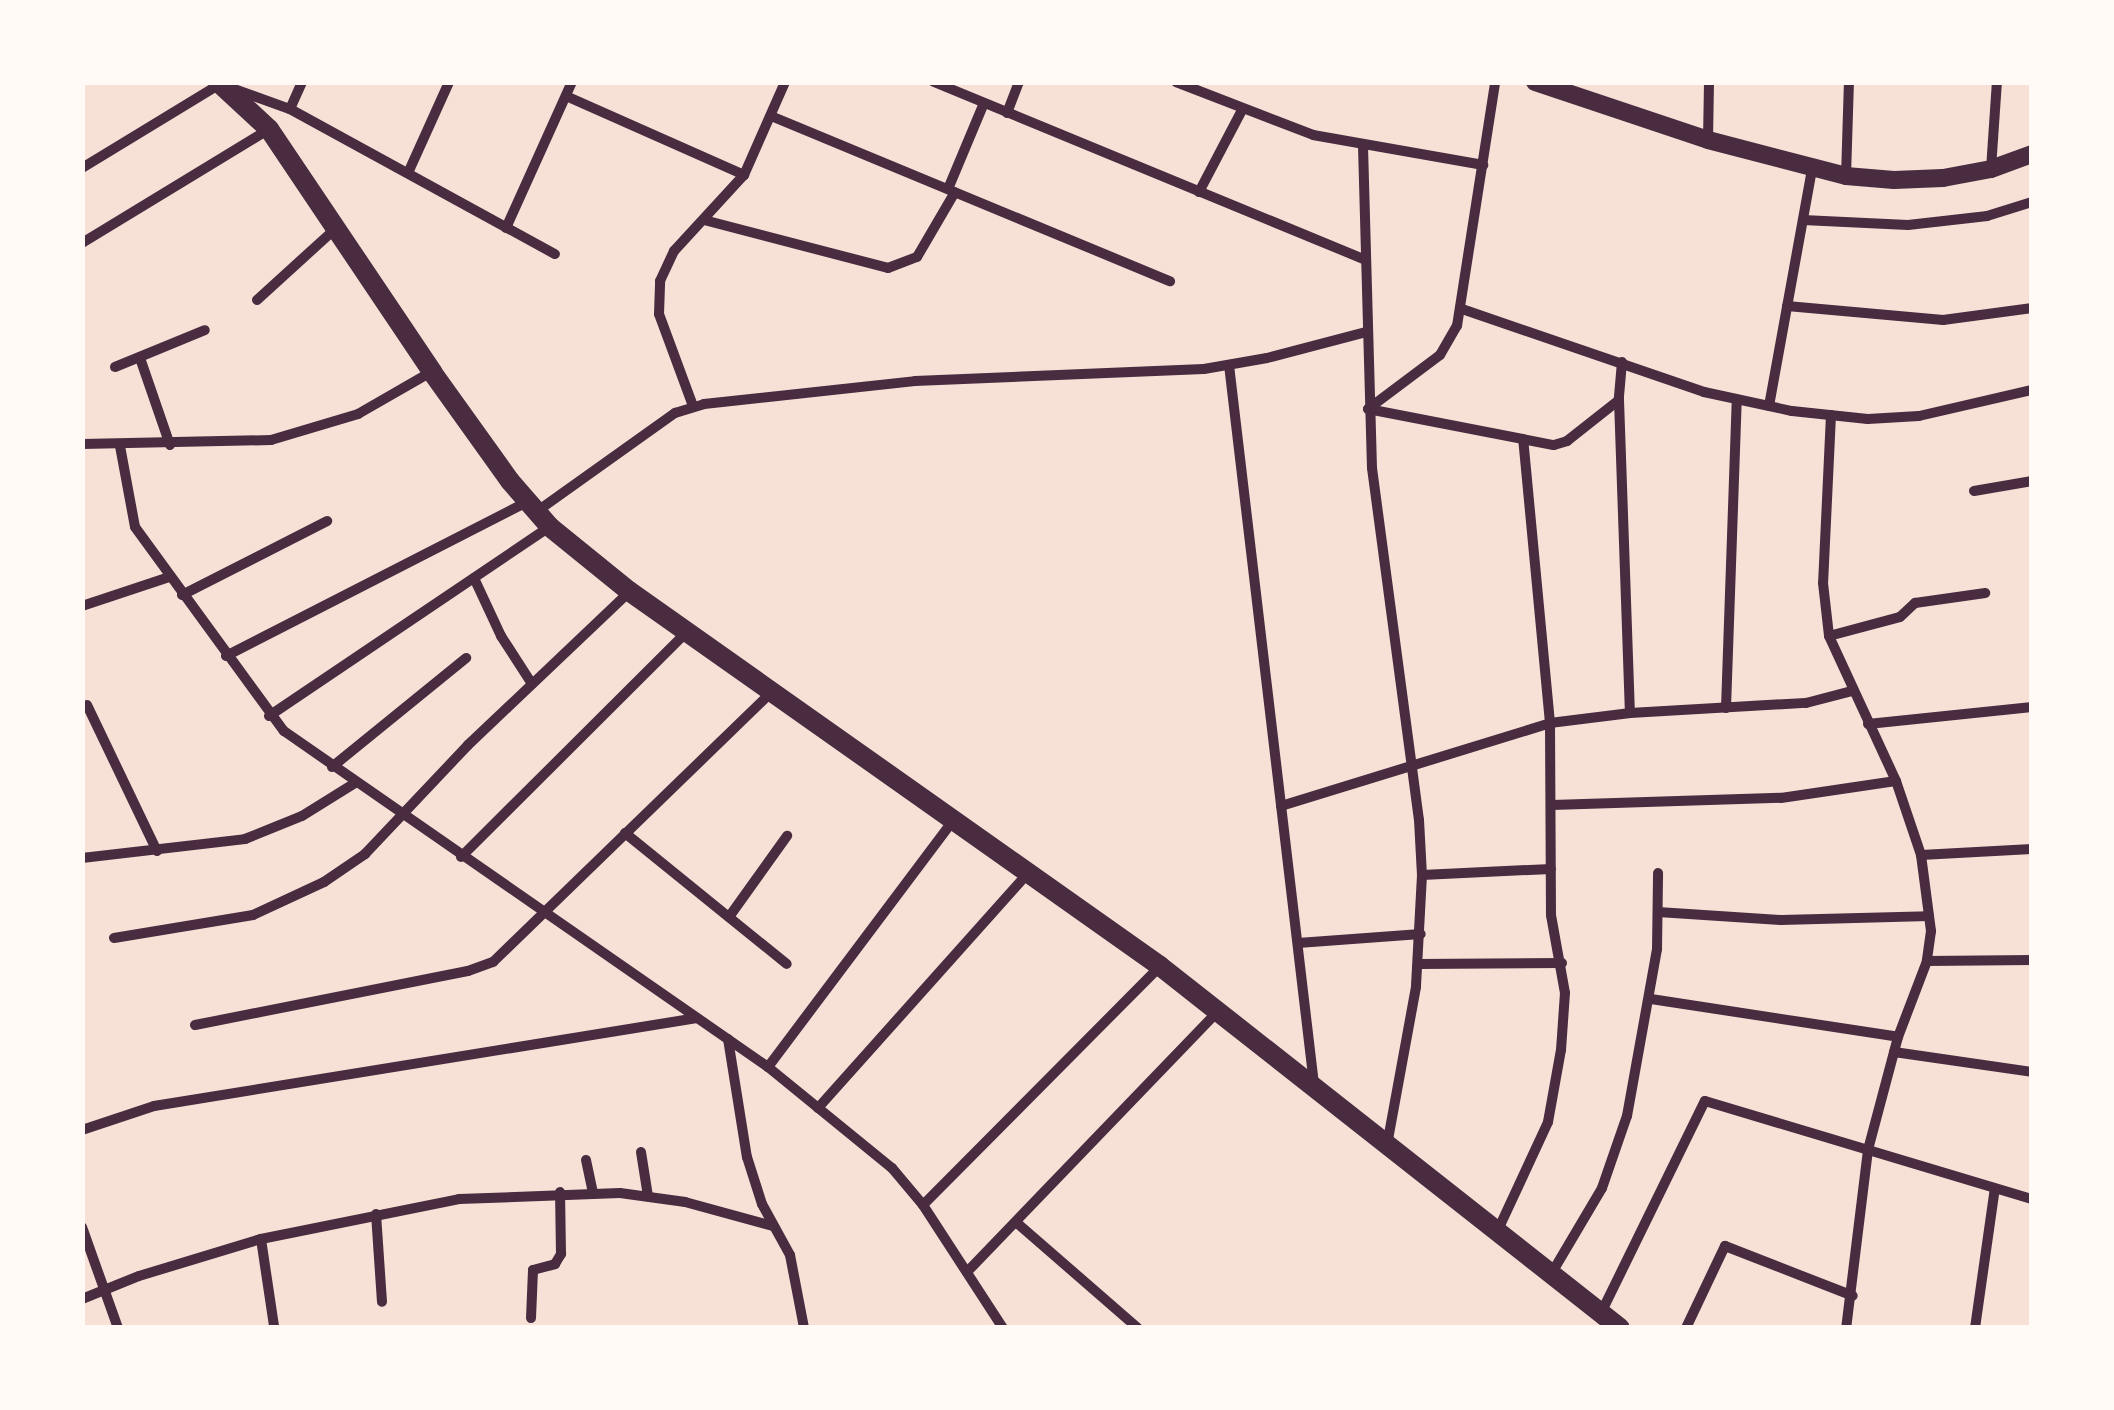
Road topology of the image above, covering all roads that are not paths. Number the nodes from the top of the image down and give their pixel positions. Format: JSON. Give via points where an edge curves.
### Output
{"nodes":[{"id":1,"x":302,"y":82,"type":"edge"},
{"id":2,"x":448,"y":82,"type":"edge"},
{"id":3,"x":572,"y":82,"type":"edge"},
{"id":4,"x":786,"y":82,"type":"edge"},
{"id":5,"x":934,"y":82,"type":"edge"},
{"id":6,"x":1020,"y":82,"type":"edge"},
{"id":7,"x":1176,"y":82,"type":"edge"},
{"id":8,"x":1495,"y":82,"type":"edge"},
{"id":9,"x":1536,"y":82,"type":"edge"},
{"id":10,"x":1709,"y":82,"type":"edge"},
{"id":11,"x":1849,"y":82,"type":"edge"},
{"id":12,"x":1997,"y":82,"type":"edge"},
{"id":13,"x":219,"y":83,"type":"edge"},
{"id":14,"x":1584,"y":91,"type":"edge"},
{"id":15,"x":566,"y":96,"type":"junction"},
{"id":16,"x":984,"y":103,"type":"junction"},
{"id":17,"x":290,"y":109,"type":"junction"},
{"id":18,"x":1242,"y":110,"type":"junction"},
{"id":19,"x":1007,"y":112,"type":"junction"},
{"id":20,"x":771,"y":116,"type":"junction"},
{"id":21,"x":269,"y":129,"type":"junction"},
{"id":22,"x":1708,"y":140,"type":"junction"},
{"id":23,"x":1363,"y":146,"type":"junction"},
{"id":24,"x":2032,"y":154,"type":"edge"},
{"id":25,"x":1483,"y":165,"type":"junction"},
{"id":26,"x":82,"y":168,"type":"edge"},
{"id":27,"x":1812,"y":168,"type":"junction"},
{"id":28,"x":1991,"y":169,"type":"junction"},
{"id":29,"x":408,"y":173,"type":"junction"},
{"id":30,"x":744,"y":175,"type":"junction"},
{"id":31,"x":1846,"y":176,"type":"junction"},
{"id":32,"x":952,"y":191,"type":"junction"},
{"id":33,"x":1199,"y":192,"type":"junction"},
{"id":34,"x":2032,"y":202,"type":"edge"},
{"id":35,"x":704,"y":220,"type":"junction"},
{"id":36,"x":1803,"y":220,"type":"junction"},
{"id":37,"x":336,"y":228,"type":"junction"},
{"id":38,"x":506,"y":228,"type":"junction"},
{"id":39,"x":82,"y":242,"type":"edge"},
{"id":40,"x":555,"y":254,"type":"dead end"},
{"id":41,"x":1365,"y":260,"type":"junction"},
{"id":42,"x":1170,"y":281,"type":"dead end"},
{"id":43,"x":257,"y":300,"type":"dead end"},
{"id":44,"x":1787,"y":306,"type":"junction"},
{"id":45,"x":2032,"y":308,"type":"edge"},
{"id":46,"x":1462,"y":309,"type":"junction"},
{"id":47,"x":205,"y":330,"type":"dead end"},
{"id":48,"x":1366,"y":332,"type":"junction"},
{"id":49,"x":140,"y":358,"type":"junction"},
{"id":50,"x":1622,"y":362,"type":"junction"},
{"id":51,"x":1229,"y":366,"type":"junction"},
{"id":52,"x":115,"y":367,"type":"dead end"},
{"id":53,"x":432,"y":372,"type":"junction"},
{"id":54,"x":2032,"y":390,"type":"edge"},
{"id":55,"x":1737,"y":399,"type":"junction"},
{"id":56,"x":1618,"y":400,"type":"junction"},
{"id":57,"x":694,"y":406,"type":"junction"},
{"id":58,"x":1769,"y":406,"type":"junction"},
{"id":59,"x":1368,"y":409,"type":"junction"},
{"id":60,"x":1831,"y":415,"type":"junction"},
{"id":61,"x":1523,"y":439,"type":"junction"},
{"id":62,"x":82,"y":444,"type":"edge"},
{"id":63,"x":170,"y":445,"type":"junction"},
{"id":64,"x":120,"y":446,"type":"junction"},
{"id":65,"x":2032,"y":481,"type":"edge"},
{"id":66,"x":1974,"y":492,"type":"dead end"},
{"id":67,"x":538,"y":514,"type":"junction"},
{"id":68,"x":327,"y":521,"type":"dead end"},
{"id":69,"x":169,"y":577,"type":"junction"},
{"id":70,"x":474,"y":578,"type":"junction"},
{"id":71,"x":630,"y":591,"type":"junction"},
{"id":72,"x":1986,"y":593,"type":"dead end"},
{"id":73,"x":182,"y":595,"type":"junction"},
{"id":74,"x":82,"y":606,"type":"edge"},
{"id":75,"x":687,"y":632,"type":"junction"},
{"id":76,"x":1829,"y":636,"type":"junction"},
{"id":77,"x":226,"y":656,"type":"junction"},
{"id":78,"x":466,"y":658,"type":"dead end"},
{"id":79,"x":532,"y":684,"type":"junction"},
{"id":80,"x":1852,"y":691,"type":"junction"},
{"id":81,"x":772,"y":692,"type":"junction"},
{"id":82,"x":87,"y":705,"type":"dead end"},
{"id":83,"x":1726,"y":708,"type":"junction"},
{"id":84,"x":2032,"y":708,"type":"edge"},
{"id":85,"x":1630,"y":713,"type":"junction"},
{"id":86,"x":269,"y":716,"type":"junction"},
{"id":87,"x":1550,"y":723,"type":"junction"},
{"id":88,"x":1868,"y":724,"type":"junction"},
{"id":89,"x":1412,"y":765,"type":"junction"},
{"id":90,"x":332,"y":767,"type":"junction"},
{"id":91,"x":1896,"y":781,"type":"junction"},
{"id":92,"x":354,"y":783,"type":"junction"},
{"id":93,"x":1552,"y":805,"type":"junction"},
{"id":94,"x":1282,"y":806,"type":"junction"},
{"id":95,"x":401,"y":816,"type":"junction"},
{"id":96,"x":953,"y":821,"type":"junction"},
{"id":97,"x":625,"y":833,"type":"junction"},
{"id":98,"x":786,"y":836,"type":"dead end"},
{"id":99,"x":2032,"y":848,"type":"edge"},
{"id":100,"x":157,"y":852,"type":"junction"},
{"id":101,"x":1920,"y":854,"type":"junction"},
{"id":102,"x":460,"y":857,"type":"junction"},
{"id":103,"x":82,"y":858,"type":"edge"},
{"id":104,"x":1551,"y":869,"type":"junction"},
{"id":105,"x":1027,"y":874,"type":"junction"},
{"id":106,"x":1658,"y":874,"type":"dead end"},
{"id":107,"x":1422,"y":875,"type":"junction"},
{"id":108,"x":542,"y":912,"type":"junction"},
{"id":109,"x":1658,"y":912,"type":"junction"},
{"id":110,"x":1930,"y":916,"type":"junction"},
{"id":111,"x":729,"y":917,"type":"junction"},
{"id":112,"x":1421,"y":934,"type":"junction"},
{"id":113,"x":114,"y":938,"type":"dead end"},
{"id":114,"x":1298,"y":943,"type":"junction"},
{"id":115,"x":2032,"y":960,"type":"edge"},
{"id":116,"x":1927,"y":961,"type":"junction"},
{"id":117,"x":1562,"y":962,"type":"junction"},
{"id":118,"x":787,"y":964,"type":"dead end"},
{"id":119,"x":1419,"y":964,"type":"junction"},
{"id":120,"x":1160,"y":966,"type":"junction"},
{"id":121,"x":1651,"y":999,"type":"junction"},
{"id":122,"x":1218,"y":1011,"type":"junction"},
{"id":123,"x":697,"y":1018,"type":"junction"},
{"id":124,"x":195,"y":1025,"type":"dead end"},
{"id":125,"x":1898,"y":1036,"type":"junction"},
{"id":126,"x":728,"y":1039,"type":"junction"},
{"id":127,"x":1894,"y":1052,"type":"junction"},
{"id":128,"x":768,"y":1067,"type":"junction"},
{"id":129,"x":2032,"y":1072,"type":"edge"},
{"id":130,"x":1314,"y":1088,"type":"junction"},
{"id":131,"x":818,"y":1108,"type":"junction"},
{"id":132,"x":82,"y":1130,"type":"edge"},
{"id":133,"x":1387,"y":1146,"type":"junction"},
{"id":134,"x":1868,"y":1150,"type":"junction"},
{"id":135,"x":640,"y":1152,"type":"dead end"},
{"id":136,"x":586,"y":1160,"type":"dead end"},
{"id":137,"x":1995,"y":1188,"type":"junction"},
{"id":138,"x":560,"y":1192,"type":"junction"},
{"id":139,"x":593,"y":1193,"type":"junction"},
{"id":140,"x":648,"y":1196,"type":"junction"},
{"id":141,"x":2032,"y":1199,"type":"edge"},
{"id":142,"x":923,"y":1206,"type":"junction"},
{"id":143,"x":376,"y":1214,"type":"junction"},
{"id":144,"x":1017,"y":1223,"type":"junction"},
{"id":145,"x":773,"y":1226,"type":"junction"},
{"id":146,"x":82,"y":1228,"type":"edge"},
{"id":147,"x":1496,"y":1233,"type":"junction"},
{"id":148,"x":260,"y":1239,"type":"junction"},
{"id":149,"x":967,"y":1272,"type":"junction"},
{"id":150,"x":1550,"y":1276,"type":"junction"},
{"id":151,"x":104,"y":1289,"type":"junction"},
{"id":152,"x":1853,"y":1296,"type":"junction"},
{"id":153,"x":82,"y":1299,"type":"edge"},
{"id":154,"x":382,"y":1302,"type":"dead end"},
{"id":155,"x":1601,"y":1314,"type":"junction"},
{"id":156,"x":531,"y":1318,"type":"dead end"},
{"id":157,"x":274,"y":1326,"type":"edge"},
{"id":158,"x":118,"y":1328,"type":"edge"},
{"id":159,"x":804,"y":1328,"type":"edge"},
{"id":160,"x":1004,"y":1328,"type":"edge"},
{"id":161,"x":1138,"y":1328,"type":"edge"},
{"id":162,"x":1620,"y":1328,"type":"edge"},
{"id":163,"x":1686,"y":1328,"type":"edge"},
{"id":164,"x":1846,"y":1328,"type":"edge"},
{"id":165,"x":1975,"y":1328,"type":"edge"}],
"edges":[{"from":1,"to":17,"type":"street"},
{"from":2,"to":29,"type":"street"},
{"from":3,"to":15,"type":"street"},
{"from":4,"to":20,"type":"street"},
{"from":5,"to":16,"type":"street"},
{"from":6,"to":19,"type":"street"},
{"from":7,"to":18,"type":"street"},
{"from":8,"to":25,"type":"street"},
{"from":9,"to":14,"type":"street"},
{"from":10,"to":22,"type":"street"},
{"from":11,"to":31,"type":"street"},
{"from":12,"to":28,"type":"street"},
{"from":13,"to":17,"type":"street"},
{"from":13,"to":21,"type":"main road"},
{"from":13,"to":26,"type":"street"},
{"from":14,"to":22,"type":"street"},
{"from":15,"to":30,"type":"street"},
{"from":15,"to":38,"type":"street"},
{"from":16,"to":19,"type":"street"},
{"from":16,"to":32,"type":"street"},
{"from":17,"to":29,"type":"street"},
{"from":18,"to":23,"type":"street"},
{"from":18,"to":33,"type":"street"},
{"from":19,"to":33,"type":"street"},
{"from":20,"to":30,"type":"street"},
{"from":20,"to":32,"type":"street"},
{"from":21,"to":37,"type":"main road"},
{"from":21,"to":39,"type":"street"},
{"from":22,"to":27,"type":"street"},
{"from":23,"to":25,"type":"street"},
{"from":23,"to":41,"type":"street"},
{"from":24,"to":28,"type":"street"},
{"from":25,"to":46,"type":"street"},
{"from":27,"to":31,"type":"street"},
{"from":27,"to":36,"type":"street"},
{"from":28,"to":31,"type":"street","via":[[1894,180]]},
{"from":29,"to":38,"type":"street"},
{"from":30,"to":35,"type":"street"},
{"from":32,"to":35,"type":"street","via":[[917,257],[888,268]]},
{"from":32,"to":42,"type":"street"},
{"from":33,"to":41,"type":"street"},
{"from":34,"to":36,"type":"street","via":[[1988,216],[1908,225]]},
{"from":35,"to":57,"type":"street","via":[[666,266],[657,298]]},
{"from":36,"to":44,"type":"street"},
{"from":37,"to":43,"type":"street"},
{"from":37,"to":53,"type":"main road"},
{"from":38,"to":40,"type":"street"},
{"from":41,"to":48,"type":"street"},
{"from":44,"to":45,"type":"street","via":[[1944,320]]},
{"from":44,"to":58,"type":"street"},
{"from":46,"to":50,"type":"street"},
{"from":46,"to":59,"type":"street","via":[[1440,355]]},
{"from":47,"to":49,"type":"street"},
{"from":48,"to":51,"type":"street"},
{"from":48,"to":59,"type":"street"},
{"from":49,"to":52,"type":"street"},
{"from":49,"to":63,"type":"street"},
{"from":50,"to":55,"type":"street"},
{"from":50,"to":56,"type":"street"},
{"from":51,"to":57,"type":"street","via":[[915,381]]},
{"from":51,"to":94,"type":"street"},
{"from":53,"to":63,"type":"street","via":[[315,430],[272,440]]},
{"from":53,"to":67,"type":"main road"},
{"from":54,"to":60,"type":"street","via":[[1918,416]]},
{"from":55,"to":58,"type":"street"},
{"from":55,"to":83,"type":"street"},
{"from":56,"to":61,"type":"street","via":[[1560,445]]},
{"from":56,"to":85,"type":"street"},
{"from":57,"to":67,"type":"street","via":[[675,413]]},
{"from":58,"to":60,"type":"street"},
{"from":59,"to":61,"type":"street"},
{"from":59,"to":89,"type":"street"},
{"from":60,"to":76,"type":"street","via":[[1823,583]]},
{"from":61,"to":87,"type":"street"},
{"from":62,"to":64,"type":"street"},
{"from":63,"to":64,"type":"street"},
{"from":64,"to":69,"type":"street","via":[[135,527]]},
{"from":65,"to":66,"type":"street"},
{"from":67,"to":70,"type":"street"},
{"from":67,"to":71,"type":"main road"},
{"from":67,"to":77,"type":"street"},
{"from":68,"to":73,"type":"street"},
{"from":69,"to":73,"type":"street"},
{"from":69,"to":74,"type":"street"},
{"from":70,"to":79,"type":"street"},
{"from":70,"to":86,"type":"street"},
{"from":71,"to":75,"type":"main road"},
{"from":71,"to":79,"type":"street"},
{"from":72,"to":76,"type":"street","via":[[1920,602],[1897,618]]},
{"from":73,"to":77,"type":"street"},
{"from":75,"to":81,"type":"main road"},
{"from":75,"to":102,"type":"street"},
{"from":76,"to":80,"type":"street"},
{"from":77,"to":86,"type":"street"},
{"from":78,"to":90,"type":"street"},
{"from":79,"to":95,"type":"street"},
{"from":80,"to":83,"type":"street","via":[[1806,704]]},
{"from":80,"to":88,"type":"street"},
{"from":81,"to":96,"type":"main road"},
{"from":81,"to":97,"type":"street"},
{"from":82,"to":100,"type":"street"},
{"from":83,"to":85,"type":"street"},
{"from":84,"to":88,"type":"street"},
{"from":85,"to":87,"type":"street"},
{"from":86,"to":90,"type":"street"},
{"from":87,"to":89,"type":"street"},
{"from":87,"to":93,"type":"street"},
{"from":88,"to":91,"type":"street"},
{"from":89,"to":94,"type":"street"},
{"from":89,"to":107,"type":"street"},
{"from":90,"to":92,"type":"street"},
{"from":91,"to":93,"type":"street","via":[[1781,798]]},
{"from":91,"to":101,"type":"street"},
{"from":92,"to":95,"type":"street"},
{"from":92,"to":100,"type":"street","via":[[274,829]]},
{"from":93,"to":104,"type":"street"},
{"from":94,"to":114,"type":"street"},
{"from":95,"to":102,"type":"street"},
{"from":95,"to":113,"type":"street","via":[[365,854],[279,906]]},
{"from":96,"to":105,"type":"main road"},
{"from":96,"to":128,"type":"street"},
{"from":97,"to":108,"type":"street"},
{"from":97,"to":111,"type":"street"},
{"from":98,"to":111,"type":"street"},
{"from":99,"to":101,"type":"street"},
{"from":100,"to":103,"type":"street"},
{"from":101,"to":110,"type":"street"},
{"from":102,"to":108,"type":"street"},
{"from":104,"to":107,"type":"street"},
{"from":104,"to":117,"type":"street","via":[[1551,916]]},
{"from":105,"to":120,"type":"main road"},
{"from":105,"to":131,"type":"street"},
{"from":106,"to":109,"type":"street"},
{"from":107,"to":112,"type":"street"},
{"from":108,"to":123,"type":"street"},
{"from":108,"to":124,"type":"street","via":[[504,954],[481,968]]},
{"from":109,"to":110,"type":"street","via":[[1781,920]]},
{"from":109,"to":121,"type":"street"},
{"from":110,"to":116,"type":"street"},
{"from":111,"to":118,"type":"street"},
{"from":112,"to":114,"type":"street"},
{"from":112,"to":119,"type":"street"},
{"from":114,"to":130,"type":"street"},
{"from":115,"to":116,"type":"street"},
{"from":116,"to":125,"type":"street"},
{"from":117,"to":119,"type":"street"},
{"from":117,"to":147,"type":"street","via":[[1562,1050],[1548,1122]]},
{"from":119,"to":133,"type":"street"},
{"from":120,"to":122,"type":"main road"},
{"from":120,"to":142,"type":"street"},
{"from":121,"to":125,"type":"street"},
{"from":121,"to":150,"type":"street","via":[[1616,1153]]},
{"from":122,"to":130,"type":"main road"},
{"from":122,"to":144,"type":"street"},
{"from":123,"to":126,"type":"street"},
{"from":123,"to":132,"type":"street","via":[[154,1106]]},
{"from":125,"to":127,"type":"street"},
{"from":126,"to":128,"type":"street"},
{"from":126,"to":145,"type":"street","via":[[746,1156]]},
{"from":127,"to":129,"type":"street"},
{"from":127,"to":134,"type":"street"},
{"from":128,"to":131,"type":"street"},
{"from":130,"to":133,"type":"main road"},
{"from":131,"to":142,"type":"street","via":[[892,1168]]},
{"from":133,"to":147,"type":"main road"},
{"from":134,"to":137,"type":"street"},
{"from":134,"to":152,"type":"street"},
{"from":134,"to":155,"type":"street","via":[[1704,1101]]},
{"from":135,"to":140,"type":"street"},
{"from":136,"to":139,"type":"street"},
{"from":137,"to":141,"type":"street"},
{"from":137,"to":165,"type":"street"},
{"from":138,"to":139,"type":"street"},
{"from":138,"to":143,"type":"street","via":[[459,1199]]},
{"from":138,"to":156,"type":"street","via":[[561,1254],[555,1264],[533,1270]]},
{"from":139,"to":140,"type":"street"},
{"from":140,"to":145,"type":"street"},
{"from":142,"to":149,"type":"street"},
{"from":143,"to":148,"type":"street"},
{"from":143,"to":154,"type":"street"},
{"from":144,"to":149,"type":"street"},
{"from":144,"to":161,"type":"street"},
{"from":145,"to":159,"type":"street","via":[[796,1271]]},
{"from":146,"to":151,"type":"street"},
{"from":147,"to":150,"type":"main road"},
{"from":148,"to":151,"type":"street"},
{"from":148,"to":157,"type":"street"},
{"from":149,"to":160,"type":"street"},
{"from":150,"to":155,"type":"main road"},
{"from":151,"to":153,"type":"street"},
{"from":151,"to":158,"type":"street"},
{"from":152,"to":163,"type":"street","via":[[1725,1246]]},
{"from":152,"to":164,"type":"street"},
{"from":155,"to":162,"type":"main road"}]}
